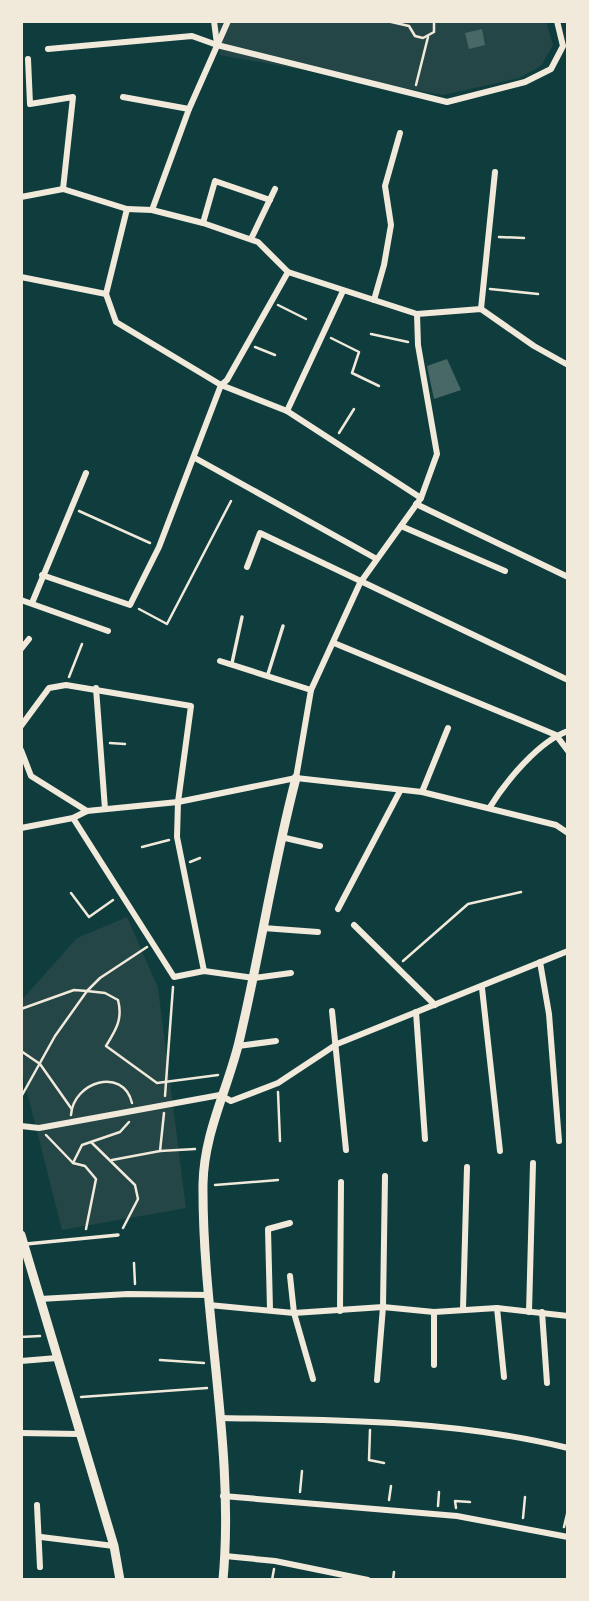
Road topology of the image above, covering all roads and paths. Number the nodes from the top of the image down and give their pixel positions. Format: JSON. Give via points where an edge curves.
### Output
{"nodes":[{"id":1,"x":215,"y":21,"type":"edge"},
{"id":2,"x":228,"y":21,"type":"edge"},
{"id":3,"x":387,"y":21,"type":"edge"},
{"id":4,"x":434,"y":21,"type":"edge"},
{"id":5,"x":557,"y":21,"type":"edge"},
{"id":6,"x":428,"y":37,"type":"junction"},
{"id":7,"x":217,"y":46,"type":"junction"},
{"id":8,"x":48,"y":49,"type":"dead end"},
{"id":9,"x":28,"y":59,"type":"dead end"},
{"id":10,"x":414,"y":95,"type":"junction"},
{"id":11,"x":123,"y":97,"type":"dead end"},
{"id":12,"x":189,"y":109,"type":"junction"},
{"id":13,"x":400,"y":133,"type":"dead end"},
{"id":14,"x":495,"y":172,"type":"dead end"},
{"id":15,"x":275,"y":188,"type":"dead end"},
{"id":16,"x":63,"y":189,"type":"junction"},
{"id":17,"x":21,"y":197,"type":"edge"},
{"id":18,"x":270,"y":200,"type":"junction"},
{"id":19,"x":127,"y":209,"type":"junction"},
{"id":20,"x":152,"y":210,"type":"junction"},
{"id":21,"x":203,"y":223,"type":"junction"},
{"id":22,"x":489,"y":236,"type":"junction"},
{"id":23,"x":524,"y":238,"type":"dead end"},
{"id":24,"x":251,"y":239,"type":"junction"},
{"id":25,"x":288,"y":272,"type":"junction"},
{"id":26,"x":21,"y":276,"type":"edge"},
{"id":27,"x":484,"y":288,"type":"junction"},
{"id":28,"x":343,"y":291,"type":"junction"},
{"id":29,"x":106,"y":294,"type":"junction"},
{"id":30,"x":538,"y":294,"type":"dead end"},
{"id":31,"x":374,"y":300,"type":"junction"},
{"id":32,"x":269,"y":301,"type":"junction"},
{"id":33,"x":481,"y":309,"type":"junction"},
{"id":34,"x":417,"y":314,"type":"junction"},
{"id":35,"x":306,"y":319,"type":"dead end"},
{"id":36,"x":323,"y":334,"type":"junction"},
{"id":37,"x":371,"y":334,"type":"dead end"},
{"id":38,"x":248,"y":344,"type":"junction"},
{"id":39,"x":418,"y":345,"type":"junction"},
{"id":40,"x":275,"y":355,"type":"dead end"},
{"id":41,"x":568,"y":365,"type":"edge"},
{"id":42,"x":221,"y":385,"type":"junction"},
{"id":43,"x":379,"y":386,"type":"dead end"},
{"id":44,"x":354,"y":409,"type":"dead end"},
{"id":45,"x":287,"y":411,"type":"junction"},
{"id":46,"x":333,"y":443,"type":"junction"},
{"id":47,"x":194,"y":458,"type":"junction"},
{"id":48,"x":86,"y":472,"type":"dead end"},
{"id":49,"x":421,"y":498,"type":"junction"},
{"id":50,"x":231,"y":501,"type":"dead end"},
{"id":51,"x":416,"y":505,"type":"junction"},
{"id":52,"x":72,"y":507,"type":"junction"},
{"id":53,"x":401,"y":526,"type":"junction"},
{"id":54,"x":159,"y":547,"type":"junction"},
{"id":55,"x":374,"y":558,"type":"junction"},
{"id":56,"x":247,"y":567,"type":"dead end"},
{"id":57,"x":505,"y":571,"type":"dead end"},
{"id":58,"x":42,"y":575,"type":"junction"},
{"id":59,"x":568,"y":577,"type":"edge"},
{"id":60,"x":360,"y":583,"type":"junction"},
{"id":61,"x":21,"y":600,"type":"edge"},
{"id":62,"x":32,"y":603,"type":"junction"},
{"id":63,"x":130,"y":604,"type":"junction"},
{"id":64,"x":242,"y":617,"type":"dead end"},
{"id":65,"x":283,"y":626,"type":"dead end"},
{"id":66,"x":108,"y":631,"type":"dead end"},
{"id":67,"x":29,"y":639,"type":"dead end"},
{"id":68,"x":334,"y":643,"type":"junction"},
{"id":69,"x":82,"y":644,"type":"dead end"},
{"id":70,"x":21,"y":649,"type":"edge"},
{"id":71,"x":220,"y":661,"type":"dead end"},
{"id":72,"x":232,"y":663,"type":"junction"},
{"id":73,"x":268,"y":674,"type":"junction"},
{"id":74,"x":568,"y":680,"type":"edge"},
{"id":75,"x":66,"y":685,"type":"junction"},
{"id":76,"x":96,"y":688,"type":"junction"},
{"id":77,"x":311,"y":690,"type":"junction"},
{"id":78,"x":21,"y":726,"type":"edge"},
{"id":79,"x":448,"y":728,"type":"dead end"},
{"id":80,"x":568,"y":731,"type":"edge"},
{"id":81,"x":556,"y":735,"type":"junction"},
{"id":82,"x":99,"y":743,"type":"junction"},
{"id":83,"x":125,"y":744,"type":"dead end"},
{"id":84,"x":21,"y":750,"type":"edge"},
{"id":85,"x":568,"y":751,"type":"edge"},
{"id":86,"x":296,"y":778,"type":"junction"},
{"id":87,"x":400,"y":791,"type":"junction"},
{"id":88,"x":422,"y":792,"type":"junction"},
{"id":89,"x":177,"y":802,"type":"junction"},
{"id":90,"x":490,"y":807,"type":"junction"},
{"id":91,"x":105,"y":809,"type":"junction"},
{"id":92,"x":88,"y":811,"type":"junction"},
{"id":93,"x":73,"y":818,"type":"junction"},
{"id":94,"x":21,"y":828,"type":"edge"},
{"id":95,"x":568,"y":834,"type":"edge"},
{"id":96,"x":280,"y":836,"type":"junction"},
{"id":97,"x":177,"y":838,"type":"junction"},
{"id":98,"x":320,"y":846,"type":"dead end"},
{"id":99,"x":142,"y":847,"type":"dead end"},
{"id":100,"x":521,"y":892,"type":"dead end"},
{"id":101,"x":71,"y":893,"type":"dead end"},
{"id":102,"x":122,"y":893,"type":"junction"},
{"id":103,"x":338,"y":909,"type":"dead end"},
{"id":104,"x":354,"y":925,"type":"dead end"},
{"id":105,"x":264,"y":928,"type":"junction"},
{"id":106,"x":318,"y":932,"type":"dead end"},
{"id":107,"x":152,"y":944,"type":"junction"},
{"id":108,"x":568,"y":951,"type":"edge"},
{"id":109,"x":540,"y":962,"type":"junction"},
{"id":110,"x":397,"y":966,"type":"junction"},
{"id":111,"x":204,"y":971,"type":"junction"},
{"id":112,"x":291,"y":973,"type":"dead end"},
{"id":113,"x":174,"y":977,"type":"junction"},
{"id":114,"x":254,"y":978,"type":"junction"},
{"id":115,"x":482,"y":988,"type":"junction"},
{"id":116,"x":87,"y":991,"type":"junction"},
{"id":117,"x":435,"y":1005,"type":"junction"},
{"id":118,"x":21,"y":1009,"type":"edge"},
{"id":119,"x":332,"y":1011,"type":"dead end"},
{"id":120,"x":416,"y":1012,"type":"junction"},
{"id":121,"x":276,"y":1041,"type":"dead end"},
{"id":122,"x":337,"y":1044,"type":"junction"},
{"id":123,"x":238,"y":1046,"type":"junction"},
{"id":124,"x":21,"y":1051,"type":"edge"},
{"id":125,"x":40,"y":1064,"type":"junction"},
{"id":126,"x":228,"y":1074,"type":"junction"},
{"id":127,"x":164,"y":1083,"type":"junction"},
{"id":128,"x":278,"y":1083,"type":"junction"},
{"id":129,"x":220,"y":1096,"type":"junction"},
{"id":130,"x":21,"y":1097,"type":"edge"},
{"id":131,"x":165,"y":1106,"type":"junction"},
{"id":132,"x":71,"y":1108,"type":"dead end"},
{"id":133,"x":21,"y":1126,"type":"edge"},
{"id":134,"x":39,"y":1128,"type":"junction"},
{"id":135,"x":425,"y":1139,"type":"dead end"},
{"id":136,"x":279,"y":1141,"type":"dead end"},
{"id":137,"x":559,"y":1141,"type":"dead end"},
{"id":138,"x":91,"y":1142,"type":"dead end"},
{"id":139,"x":205,"y":1149,"type":"junction"},
{"id":140,"x":346,"y":1150,"type":"dead end"},
{"id":141,"x":160,"y":1151,"type":"junction"},
{"id":142,"x":500,"y":1151,"type":"dead end"},
{"id":143,"x":112,"y":1160,"type":"junction"},
{"id":144,"x":533,"y":1163,"type":"dead end"},
{"id":145,"x":467,"y":1167,"type":"dead end"},
{"id":146,"x":385,"y":1176,"type":"dead end"},
{"id":147,"x":278,"y":1180,"type":"dead end"},
{"id":148,"x":341,"y":1182,"type":"dead end"},
{"id":149,"x":203,"y":1186,"type":"junction"},
{"id":150,"x":290,"y":1223,"type":"dead end"},
{"id":151,"x":118,"y":1236,"type":"joint"},
{"id":152,"x":83,"y":1239,"type":"junction"},
{"id":153,"x":22,"y":1241,"type":"edge"},
{"id":154,"x":134,"y":1263,"type":"dead end"},
{"id":155,"x":290,"y":1276,"type":"dead end"},
{"id":156,"x":135,"y":1294,"type":"junction"},
{"id":157,"x":40,"y":1299,"type":"junction"},
{"id":158,"x":209,"y":1300,"type":"junction"},
{"id":159,"x":383,"y":1307,"type":"junction"},
{"id":160,"x":497,"y":1308,"type":"junction"},
{"id":161,"x":270,"y":1309,"type":"junction"},
{"id":162,"x":463,"y":1310,"type":"junction"},
{"id":163,"x":340,"y":1311,"type":"junction"},
{"id":164,"x":435,"y":1312,"type":"junction"},
{"id":165,"x":529,"y":1312,"type":"junction"},
{"id":166,"x":542,"y":1312,"type":"junction"},
{"id":167,"x":294,"y":1313,"type":"junction"},
{"id":168,"x":568,"y":1316,"type":"edge"},
{"id":169,"x":51,"y":1335,"type":"junction"},
{"id":170,"x":21,"y":1338,"type":"edge"},
{"id":171,"x":57,"y":1357,"type":"junction"},
{"id":172,"x":160,"y":1360,"type":"dead end"},
{"id":173,"x":21,"y":1361,"type":"edge"},
{"id":174,"x":215,"y":1363,"type":"junction"},
{"id":175,"x":434,"y":1365,"type":"dead end"},
{"id":176,"x":504,"y":1377,"type":"dead end"},
{"id":177,"x":313,"y":1380,"type":"dead end"},
{"id":178,"x":377,"y":1380,"type":"dead end"},
{"id":179,"x":547,"y":1383,"type":"dead end"},
{"id":180,"x":217,"y":1387,"type":"junction"},
{"id":181,"x":71,"y":1398,"type":"junction"},
{"id":182,"x":220,"y":1418,"type":"junction"},
{"id":183,"x":371,"y":1420,"type":"junction"},
{"id":184,"x":21,"y":1433,"type":"edge"},
{"id":185,"x":78,"y":1434,"type":"junction"},
{"id":186,"x":568,"y":1448,"type":"edge"},
{"id":187,"x":384,"y":1462,"type":"dead end"},
{"id":188,"x":302,"y":1471,"type":"dead end"},
{"id":189,"x":391,"y":1486,"type":"dead end"},
{"id":190,"x":223,"y":1496,"type":"junction"},
{"id":191,"x":526,"y":1497,"type":"dead end"},
{"id":192,"x":299,"y":1501,"type":"junction"},
{"id":193,"x":470,"y":1502,"type":"dead end"},
{"id":194,"x":37,"y":1505,"type":"dead end"},
{"id":195,"x":387,"y":1510,"type":"junction"},
{"id":196,"x":568,"y":1510,"type":"edge"},
{"id":197,"x":457,"y":1516,"type":"junction"},
{"id":198,"x":522,"y":1528,"type":"junction"},
{"id":199,"x":565,"y":1536,"type":"edge"},
{"id":200,"x":41,"y":1537,"type":"junction"},
{"id":201,"x":114,"y":1546,"type":"junction"},
{"id":202,"x":225,"y":1556,"type":"junction"},
{"id":203,"x":40,"y":1567,"type":"dead end"},
{"id":204,"x":394,"y":1572,"type":"dead end"},
{"id":205,"x":328,"y":1577,"type":"edge"},
{"id":206,"x":120,"y":1580,"type":"edge"},
{"id":207,"x":223,"y":1580,"type":"edge"},
{"id":208,"x":368,"y":1580,"type":"edge"},
{"id":209,"x":393,"y":1580,"type":"edge"}],
"edges":[{"from":1,"to":7,"type":"street"},
{"from":2,"to":7,"type":"street"},
{"from":3,"to":6,"type":"path","via":[[410,26],[415,36]]},
{"from":4,"to":6,"type":"path"},
{"from":5,"to":10,"type":"street","via":[[563,46],[551,69],[525,82],[447,102]]},
{"from":6,"to":10,"type":"path"},
{"from":7,"to":8,"type":"street","via":[[192,36]]},
{"from":7,"to":10,"type":"street"},
{"from":7,"to":12,"type":"street"},
{"from":9,"to":16,"type":"street","via":[[30,104],[73,97]]},
{"from":11,"to":12,"type":"street"},
{"from":12,"to":20,"type":"street"},
{"from":13,"to":31,"type":"street","via":[[385,186],[391,225]]},
{"from":14,"to":22,"type":"street"},
{"from":15,"to":18,"type":"street"},
{"from":16,"to":17,"type":"street"},
{"from":16,"to":19,"type":"street"},
{"from":18,"to":21,"type":"street","via":[[215,181]]},
{"from":18,"to":24,"type":"street"},
{"from":19,"to":20,"type":"street"},
{"from":19,"to":29,"type":"street"},
{"from":20,"to":21,"type":"street"},
{"from":21,"to":24,"type":"street"},
{"from":22,"to":23,"type":"path"},
{"from":22,"to":27,"type":"street"},
{"from":24,"to":25,"type":"street"},
{"from":25,"to":28,"type":"street"},
{"from":25,"to":32,"type":"street"},
{"from":26,"to":29,"type":"street"},
{"from":27,"to":30,"type":"path"},
{"from":27,"to":33,"type":"street"},
{"from":28,"to":31,"type":"street"},
{"from":28,"to":36,"type":"street"},
{"from":29,"to":42,"type":"street","via":[[116,322]]},
{"from":31,"to":34,"type":"street"},
{"from":32,"to":35,"type":"path"},
{"from":32,"to":38,"type":"street"},
{"from":33,"to":34,"type":"street"},
{"from":33,"to":41,"type":"street"},
{"from":34,"to":39,"type":"street"},
{"from":36,"to":43,"type":"path","via":[[359,352],[352,373]]},
{"from":36,"to":45,"type":"street"},
{"from":37,"to":39,"type":"path"},
{"from":38,"to":40,"type":"path"},
{"from":38,"to":42,"type":"street"},
{"from":39,"to":49,"type":"street","via":[[437,454]]},
{"from":42,"to":45,"type":"street"},
{"from":42,"to":47,"type":"street"},
{"from":44,"to":46,"type":"path"},
{"from":45,"to":46,"type":"street"},
{"from":46,"to":49,"type":"street","via":[[356,453]]},
{"from":47,"to":54,"type":"street"},
{"from":47,"to":55,"type":"street"},
{"from":48,"to":52,"type":"street"},
{"from":49,"to":51,"type":"street"},
{"from":50,"to":63,"type":"path","via":[[167,624]]},
{"from":51,"to":53,"type":"street"},
{"from":51,"to":59,"type":"street"},
{"from":52,"to":54,"type":"path"},
{"from":52,"to":58,"type":"street"},
{"from":53,"to":55,"type":"street"},
{"from":53,"to":57,"type":"street"},
{"from":54,"to":63,"type":"street"},
{"from":55,"to":60,"type":"street"},
{"from":56,"to":60,"type":"street","via":[[260,533]]},
{"from":58,"to":62,"type":"street"},
{"from":58,"to":63,"type":"street"},
{"from":60,"to":68,"type":"street"},
{"from":60,"to":74,"type":"street"},
{"from":61,"to":62,"type":"street"},
{"from":62,"to":66,"type":"street"},
{"from":64,"to":72,"type":"lane"},
{"from":65,"to":73,"type":"lane"},
{"from":67,"to":70,"type":"street"},
{"from":68,"to":77,"type":"street"},
{"from":68,"to":81,"type":"street"},
{"from":69,"to":75,"type":"path"},
{"from":71,"to":72,"type":"street"},
{"from":72,"to":73,"type":"street"},
{"from":73,"to":77,"type":"street"},
{"from":75,"to":76,"type":"street"},
{"from":75,"to":78,"type":"street","via":[[49,688]]},
{"from":76,"to":82,"type":"street"},
{"from":76,"to":89,"type":"street","via":[[191,706]]},
{"from":77,"to":86,"type":"street"},
{"from":79,"to":88,"type":"street"},
{"from":80,"to":81,"type":"street"},
{"from":81,"to":85,"type":"street"},
{"from":81,"to":90,"type":"street","via":[[504,785]]},
{"from":82,"to":83,"type":"path"},
{"from":82,"to":91,"type":"street"},
{"from":84,"to":92,"type":"street","via":[[31,776]]},
{"from":86,"to":87,"type":"street"},
{"from":86,"to":89,"type":"street"},
{"from":86,"to":96,"type":"main road"},
{"from":87,"to":88,"type":"street"},
{"from":87,"to":103,"type":"street"},
{"from":88,"to":90,"type":"street"},
{"from":89,"to":91,"type":"street"},
{"from":89,"to":97,"type":"street"},
{"from":90,"to":95,"type":"street","via":[[556,825]]},
{"from":91,"to":92,"type":"street"},
{"from":92,"to":93,"type":"street"},
{"from":93,"to":94,"type":"street"},
{"from":93,"to":102,"type":"street"},
{"from":96,"to":98,"type":"street"},
{"from":96,"to":105,"type":"main road"},
{"from":97,"to":99,"type":"path"},
{"from":97,"to":111,"type":"street"},
{"from":100,"to":110,"type":"path","via":[[468,904]]},
{"from":101,"to":102,"type":"path","via":[[89,917]]},
{"from":102,"to":107,"type":"street"},
{"from":104,"to":110,"type":"street"},
{"from":105,"to":106,"type":"street"},
{"from":105,"to":114,"type":"main road"},
{"from":107,"to":113,"type":"street"},
{"from":107,"to":116,"type":"path"},
{"from":108,"to":109,"type":"street"},
{"from":109,"to":115,"type":"street"},
{"from":109,"to":137,"type":"street"},
{"from":110,"to":117,"type":"street"},
{"from":111,"to":113,"type":"street"},
{"from":111,"to":114,"type":"street"},
{"from":112,"to":114,"type":"street"},
{"from":113,"to":127,"type":"path"},
{"from":114,"to":123,"type":"main road"},
{"from":115,"to":117,"type":"street"},
{"from":115,"to":142,"type":"street"},
{"from":116,"to":118,"type":"path","via":[[74,990]]},
{"from":116,"to":125,"type":"path"},
{"from":116,"to":127,"type":"path","via":[[118,1000],[117,1028],[106,1046],[157,1083]]},
{"from":117,"to":120,"type":"street"},
{"from":119,"to":122,"type":"street"},
{"from":120,"to":122,"type":"street"},
{"from":120,"to":135,"type":"street"},
{"from":121,"to":123,"type":"street"},
{"from":122,"to":128,"type":"street"},
{"from":122,"to":140,"type":"street"},
{"from":123,"to":126,"type":"main road"},
{"from":124,"to":125,"type":"path"},
{"from":125,"to":130,"type":"path"},
{"from":125,"to":132,"type":"path"},
{"from":126,"to":127,"type":"path"},
{"from":126,"to":129,"type":"main road"},
{"from":127,"to":131,"type":"path"},
{"from":128,"to":129,"type":"street","via":[[231,1101]]},
{"from":128,"to":136,"type":"path"},
{"from":129,"to":131,"type":"street"},
{"from":129,"to":139,"type":"main road"},
{"from":131,"to":134,"type":"street"},
{"from":131,"to":141,"type":"path"},
{"from":133,"to":134,"type":"street"},
{"from":134,"to":152,"type":"path","via":[[96,1179]]},
{"from":138,"to":143,"type":"path"},
{"from":139,"to":141,"type":"path"},
{"from":139,"to":149,"type":"main road"},
{"from":141,"to":143,"type":"path"},
{"from":143,"to":151,"type":"path","via":[[135,1185],[138,1199]]},
{"from":144,"to":165,"type":"street"},
{"from":145,"to":162,"type":"street"},
{"from":146,"to":159,"type":"street"},
{"from":147,"to":149,"type":"path"},
{"from":148,"to":163,"type":"street"},
{"from":149,"to":158,"type":"main road"},
{"from":150,"to":161,"type":"street","via":[[268,1229]]},
{"from":151,"to":152,"type":"lane"},
{"from":152,"to":153,"type":"lane"},
{"from":153,"to":157,"type":"main road"},
{"from":154,"to":156,"type":"path"},
{"from":155,"to":167,"type":"street"},
{"from":156,"to":157,"type":"street"},
{"from":156,"to":158,"type":"street"},
{"from":157,"to":169,"type":"main road"},
{"from":158,"to":161,"type":"street"},
{"from":158,"to":174,"type":"main road"},
{"from":159,"to":163,"type":"street"},
{"from":159,"to":164,"type":"street"},
{"from":159,"to":178,"type":"street"},
{"from":160,"to":162,"type":"street"},
{"from":160,"to":165,"type":"street"},
{"from":160,"to":176,"type":"street"},
{"from":161,"to":167,"type":"street"},
{"from":162,"to":164,"type":"street"},
{"from":163,"to":167,"type":"street"},
{"from":164,"to":175,"type":"street"},
{"from":165,"to":166,"type":"street"},
{"from":166,"to":168,"type":"street"},
{"from":166,"to":179,"type":"street"},
{"from":167,"to":177,"type":"street"},
{"from":169,"to":170,"type":"path"},
{"from":169,"to":171,"type":"main road"},
{"from":171,"to":173,"type":"street"},
{"from":171,"to":181,"type":"main road"},
{"from":172,"to":174,"type":"path"},
{"from":174,"to":180,"type":"main road"},
{"from":180,"to":181,"type":"path"},
{"from":180,"to":182,"type":"main road"},
{"from":181,"to":185,"type":"main road"},
{"from":182,"to":183,"type":"street"},
{"from":182,"to":190,"type":"main road"},
{"from":183,"to":186,"type":"street","via":[[510,1434]]},
{"from":183,"to":187,"type":"path","via":[[369,1460]]},
{"from":184,"to":185,"type":"street"},
{"from":185,"to":201,"type":"main road"},
{"from":188,"to":192,"type":"path"},
{"from":189,"to":195,"type":"path"},
{"from":190,"to":192,"type":"street"},
{"from":190,"to":202,"type":"main road"},
{"from":191,"to":198,"type":"path"},
{"from":192,"to":195,"type":"street"},
{"from":193,"to":197,"type":"path","via":[[455,1501]]},
{"from":194,"to":200,"type":"street"},
{"from":195,"to":197,"type":"street"},
{"from":196,"to":199,"type":"path"},
{"from":197,"to":198,"type":"street"},
{"from":198,"to":199,"type":"street"},
{"from":200,"to":201,"type":"street"},
{"from":200,"to":203,"type":"street"},
{"from":201,"to":206,"type":"main road"},
{"from":202,"to":205,"type":"street","via":[[275,1560]]},
{"from":202,"to":207,"type":"main road"},
{"from":204,"to":209,"type":"path"},
{"from":205,"to":208,"type":"street"}]}
